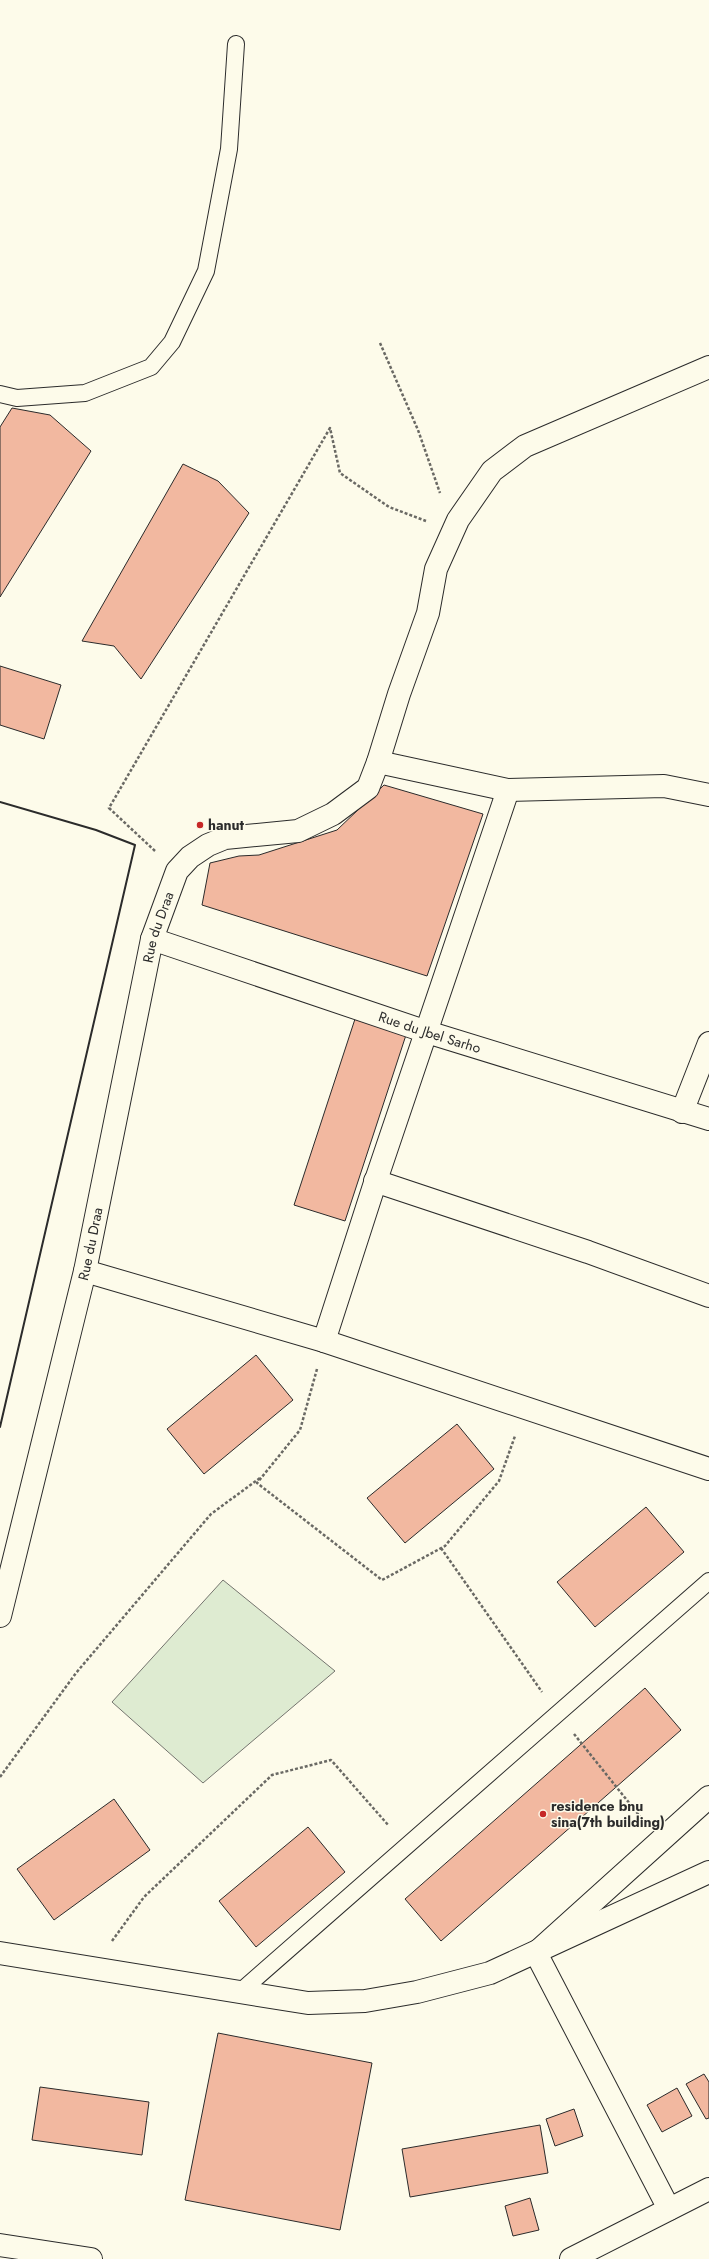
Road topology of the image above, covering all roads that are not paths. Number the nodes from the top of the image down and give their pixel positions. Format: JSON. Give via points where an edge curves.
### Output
{"nodes":[{"id":1,"x":236,"y":44,"type":"dead end"},
{"id":2,"x":709,"y":367,"type":"edge"},
{"id":3,"x":0,"y":394,"type":"edge"},
{"id":4,"x":378,"y":762,"type":"junction"},
{"id":5,"x":508,"y":790,"type":"junction"},
{"id":6,"x":709,"y":795,"type":"edge"},
{"id":7,"x":152,"y":939,"type":"junction"},
{"id":8,"x":426,"y":1032,"type":"junction"},
{"id":9,"x":709,"y":1043,"type":"edge"},
{"id":10,"x":682,"y":1112,"type":"junction"},
{"id":11,"x":709,"y":1119,"type":"edge"},
{"id":12,"x":376,"y":1181,"type":"junction"},
{"id":13,"x":85,"y":1271,"type":"junction"},
{"id":14,"x":709,"y":1296,"type":"edge"},
{"id":15,"x":324,"y":1341,"type":"junction"},
{"id":16,"x":709,"y":1469,"type":"edge"},
{"id":17,"x":709,"y":1581,"type":"edge"},
{"id":18,"x":0,"y":1616,"type":"edge"},
{"id":19,"x":709,"y":1797,"type":"edge"},
{"id":20,"x":709,"y":1872,"type":"edge"},
{"id":21,"x":0,"y":1953,"type":"edge"},
{"id":22,"x":536,"y":1953,"type":"junction"},
{"id":23,"x":240,"y":1992,"type":"junction"},
{"id":24,"x":709,"y":2189,"type":"edge"},
{"id":25,"x":669,"y":2209,"type":"junction"},
{"id":26,"x":0,"y":2245,"type":"edge"},
{"id":27,"x":90,"y":2259,"type":"edge"},
{"id":28,"x":571,"y":2259,"type":"edge"}],
"edges":[{"from":1,"to":3,"type":"lane","via":[[229,149],[206,271],[172,342],[150,367],[85,394],[17,398]]},
{"from":2,"to":4,"type":"street","via":[[525,446],[492,471],[458,520],[436,569],[428,613]]},
{"from":4,"to":5,"type":"street"},
{"from":4,"to":7,"type":"street","name":"Rue du Draa","via":[[368,788],[333,814],[298,831],[225,838],[190,857],[177,871]]},
{"from":5,"to":6,"type":"street","via":[[664,786]]},
{"from":5,"to":8,"type":"street"},
{"from":7,"to":8,"type":"street","name":"Rue du Jbel Sarho"},
{"from":7,"to":13,"type":"street","name":"Rue du Draa"},
{"from":8,"to":10,"type":"street","name":"Rue du Jbel Sarho"},
{"from":8,"to":12,"type":"street"},
{"from":9,"to":10,"type":"street"},
{"from":10,"to":11,"type":"street","name":"Rue du Jbel Sarho"},
{"from":12,"to":14,"type":"street","via":[[588,1252]]},
{"from":12,"to":15,"type":"street"},
{"from":13,"to":15,"type":"street"},
{"from":13,"to":18,"type":"street","name":"Rue du Draa"},
{"from":15,"to":16,"type":"street"},
{"from":17,"to":23,"type":"lane"},
{"from":19,"to":22,"type":"street"},
{"from":20,"to":22,"type":"street"},
{"from":21,"to":23,"type":"street"},
{"from":22,"to":23,"type":"street","via":[[490,1973],[417,1992],[365,2002],[308,2003]]},
{"from":22,"to":25,"type":"street"},
{"from":24,"to":25,"type":"street"},
{"from":25,"to":28,"type":"street"},
{"from":26,"to":27,"type":"street"}]}
